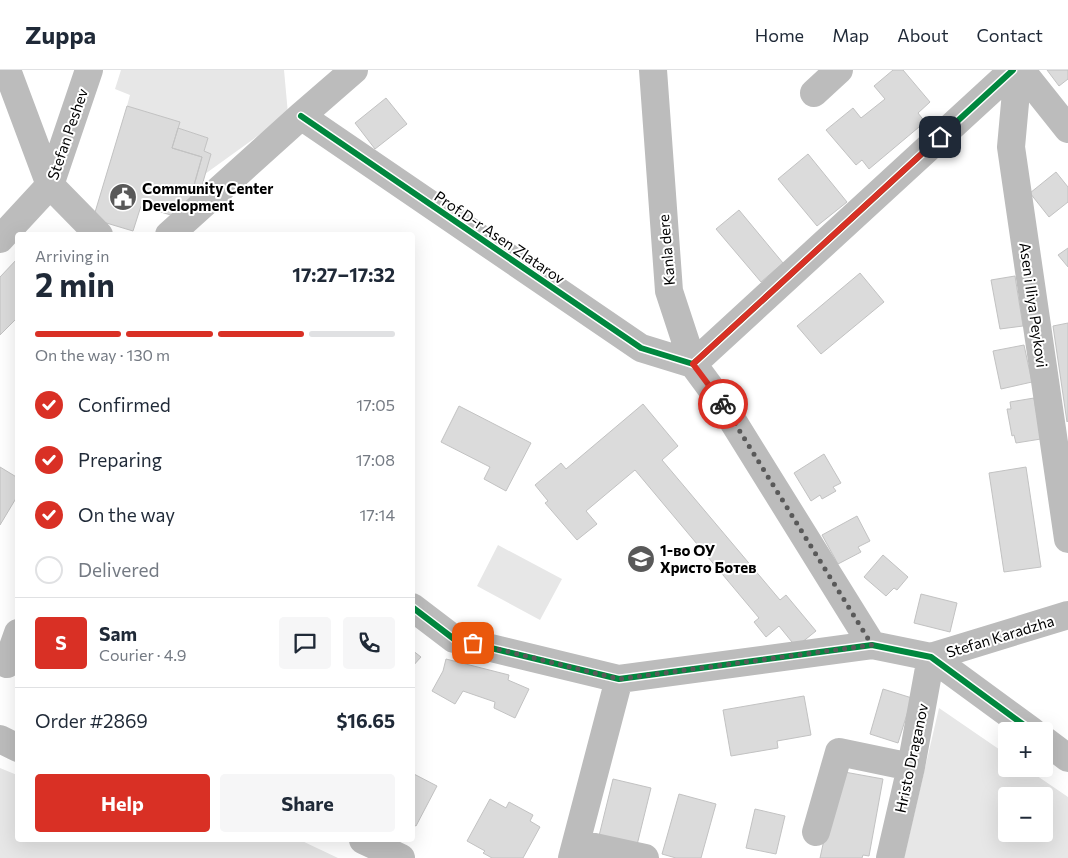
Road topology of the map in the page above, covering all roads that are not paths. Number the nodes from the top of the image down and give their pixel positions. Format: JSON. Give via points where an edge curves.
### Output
{"nodes":[{"id":1,"x":7,"y":70,"type":"edge"},
{"id":2,"x":89,"y":70,"type":"edge"},
{"id":3,"x":354,"y":70,"type":"edge"},
{"id":4,"x":653,"y":70,"type":"edge"},
{"id":5,"x":839,"y":70,"type":"edge"},
{"id":6,"x":1013,"y":70,"type":"edge"},
{"id":7,"x":1019,"y":70,"type":"edge"},
{"id":8,"x":814,"y":93,"type":"dead end"},
{"id":9,"x":301,"y":116,"type":"junction"},
{"id":10,"x":1068,"y":129,"type":"edge"},
{"id":11,"x":50,"y":185,"type":"junction"},
{"id":12,"x":96,"y":232,"type":"edge"},
{"id":13,"x":173,"y":232,"type":"edge"},
{"id":14,"x":0,"y":239,"type":"edge"},
{"id":15,"x":693,"y":364,"type":"junction"},
{"id":16,"x":1068,"y":539,"type":"edge"},
{"id":17,"x":415,"y":609,"type":"edge"},
{"id":18,"x":1068,"y":615,"type":"edge"},
{"id":19,"x":15,"y":643,"type":"edge"},
{"id":20,"x":872,"y":645,"type":"junction"},
{"id":21,"x":931,"y":657,"type":"junction"},
{"id":22,"x":8,"y":665,"type":"edge"},
{"id":23,"x":619,"y":679,"type":"junction"},
{"id":24,"x":1020,"y":722,"type":"edge"},
{"id":25,"x":0,"y":738,"type":"edge"},
{"id":26,"x":15,"y":746,"type":"edge"},
{"id":27,"x":1053,"y":747,"type":"edge"},
{"id":28,"x":1068,"y":758,"type":"edge"},
{"id":29,"x":911,"y":767,"type":"junction"},
{"id":30,"x":816,"y":832,"type":"dead end"},
{"id":31,"x":367,"y":842,"type":"edge"},
{"id":32,"x":574,"y":850,"type":"edge"},
{"id":33,"x":401,"y":858,"type":"edge"},
{"id":34,"x":645,"y":858,"type":"edge"},
{"id":35,"x":890,"y":858,"type":"edge"}],
"edges":[{"from":1,"to":11,"type":"street"},
{"from":2,"to":11,"type":"street","name":"Stefan Peshev"},
{"from":3,"to":9,"type":"street"},
{"from":4,"to":15,"type":"street","name":"Kanla dere","via":[[669,291]]},
{"from":5,"to":8,"type":"street"},
{"from":6,"to":15,"type":"street"},
{"from":7,"to":10,"type":"street"},
{"from":7,"to":16,"type":"street","name":"Asen i Iliya Peykovi","via":[[1011,147]]},
{"from":9,"to":13,"type":"street"},
{"from":9,"to":15,"type":"street","name":"Prof.D-r Asen Zlatarov","via":[[641,348]]},
{"from":11,"to":12,"type":"street"},
{"from":11,"to":14,"type":"street","name":"Stefan Peshev"},
{"from":15,"to":20,"type":"street","name":"Kanla dere","via":[[722,402]]},
{"from":17,"to":23,"type":"street","via":[[454,639]]},
{"from":18,"to":21,"type":"street","name":"Stefan Karadzha"},
{"from":19,"to":22,"type":"street"},
{"from":20,"to":21,"type":"street"},
{"from":20,"to":23,"type":"street"},
{"from":21,"to":24,"type":"street"},
{"from":21,"to":29,"type":"street","name":"Hristo Draganov"},
{"from":23,"to":32,"type":"street"},
{"from":25,"to":26,"type":"street"},
{"from":27,"to":28,"type":"street"},
{"from":29,"to":30,"type":"street","via":[[839,752]]},
{"from":29,"to":35,"type":"street","name":"Hristo Draganov"},
{"from":31,"to":33,"type":"street"},
{"from":32,"to":34,"type":"street"}]}
